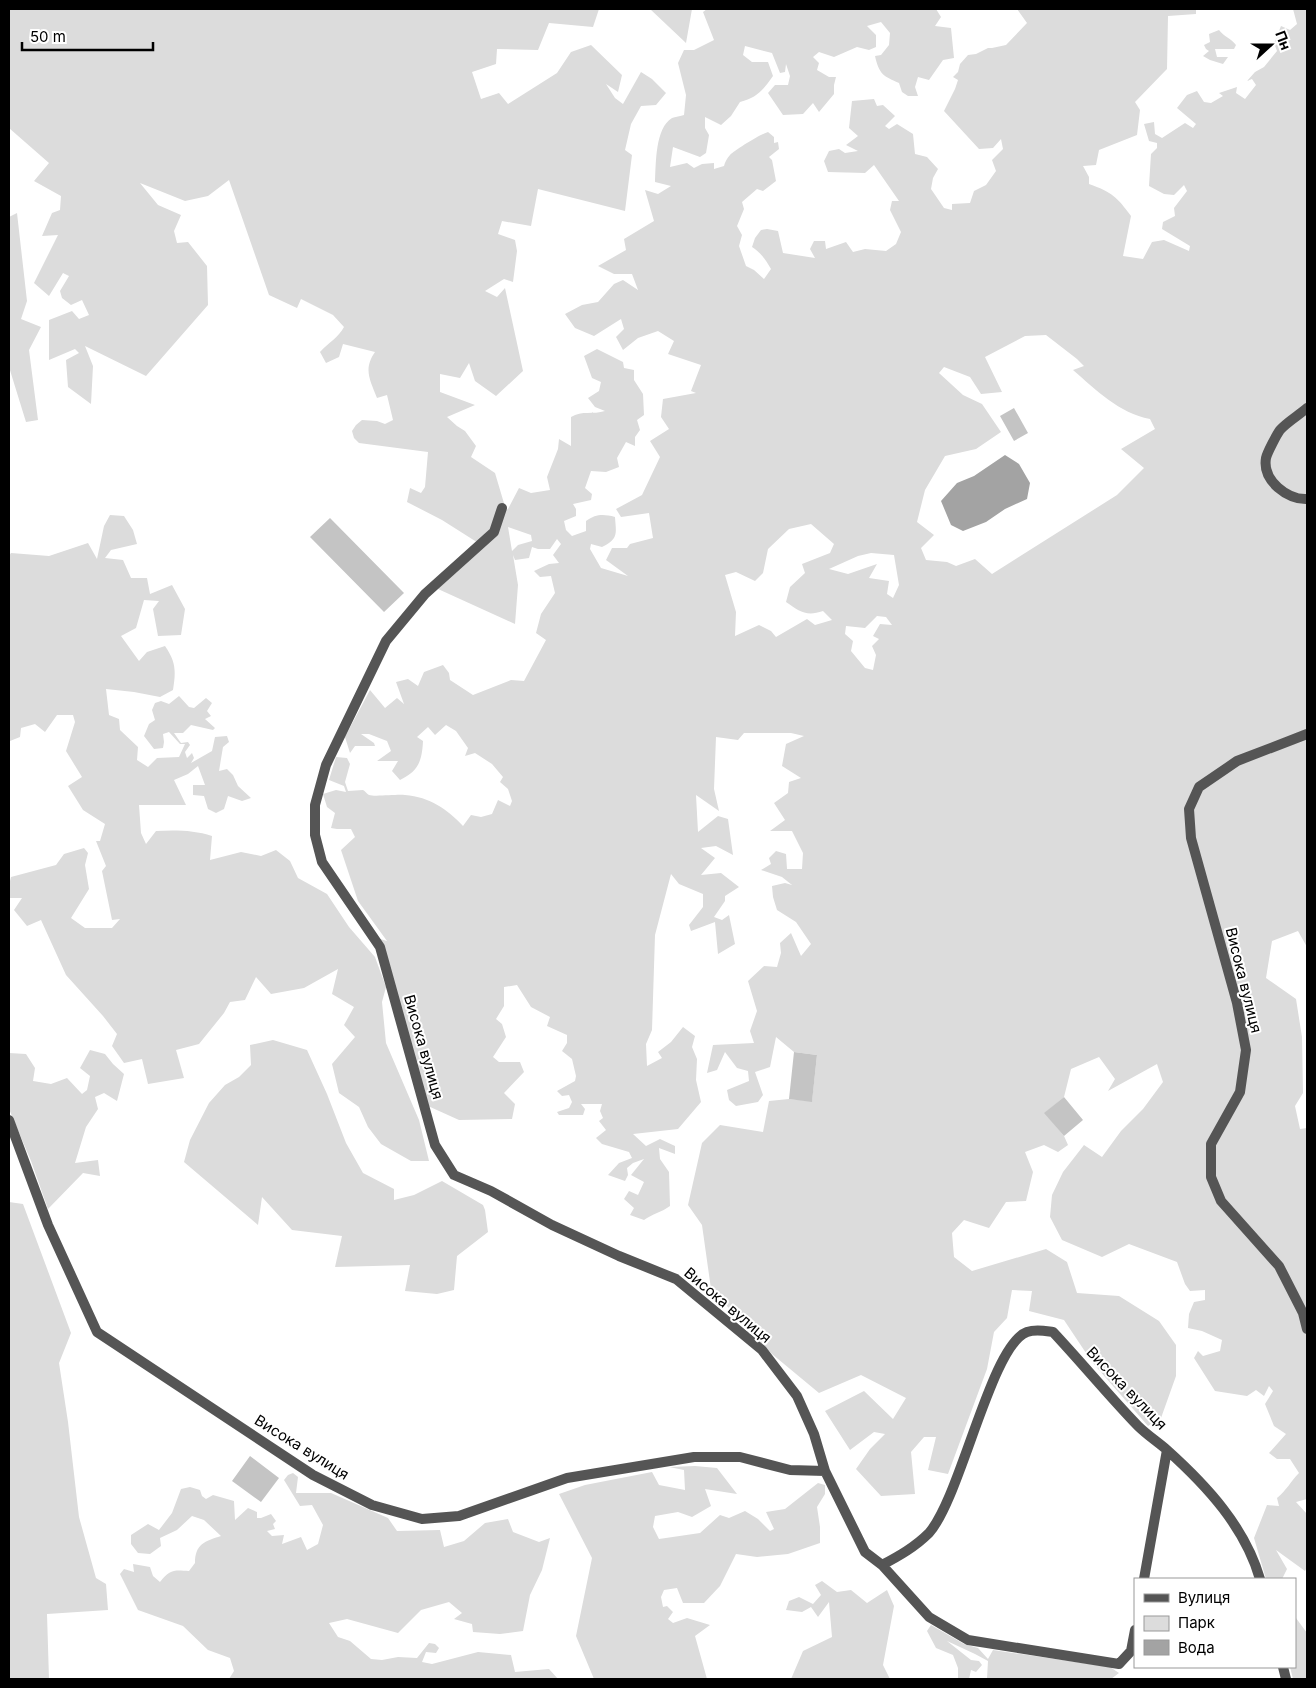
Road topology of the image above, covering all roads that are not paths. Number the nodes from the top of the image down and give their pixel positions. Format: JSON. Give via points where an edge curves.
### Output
{"nodes":[{"id":1,"x":1307,"y":408,"type":"edge"},
{"id":2,"x":1307,"y":499,"type":"edge"},
{"id":3,"x":502,"y":508,"type":"dead end"},
{"id":4,"x":1307,"y":734,"type":"edge"},
{"id":5,"x":9,"y":1120,"type":"edge"},
{"id":6,"x":1307,"y":1329,"type":"edge"},
{"id":7,"x":1167,"y":1450,"type":"junction"},
{"id":8,"x":825,"y":1471,"type":"junction"},
{"id":9,"x":882,"y":1565,"type":"junction"},
{"id":10,"x":1144,"y":1578,"type":"edge"},
{"id":11,"x":1260,"y":1578,"type":"edge"},
{"id":12,"x":1134,"y":1635,"type":"edge"}],
"edges":[{"from":1,"to":2,"type":"street","via":[[1280,430],[1266,458],[1267,472],[1277,488],[1298,499]]},
{"from":3,"to":8,"type":"street","name":"Висока вулиця","via":[[494,532],[425,594],[386,641],[326,765],[314,805],[315,835],[322,862],[380,947],[436,1145],[454,1175],[611,1252],[676,1279],[762,1350],[797,1396],[814,1434]]},
{"from":4,"to":6,"type":"street","name":"Висока вулиця","via":[[1237,761],[1200,787],[1189,809],[1191,838],[1237,1003],[1246,1050],[1240,1092],[1211,1144],[1211,1177],[1221,1201],[1279,1266],[1303,1313]]},
{"from":5,"to":8,"type":"street","name":"Висока вулиця","via":[[48,1225],[98,1332],[313,1475],[372,1505],[422,1519],[459,1516],[567,1478],[694,1457],[740,1457],[790,1470]]},
{"from":7,"to":9,"type":"street","name":"Висока вулиця","via":[[1140,1428],[1053,1332],[1026,1332],[1018,1337],[1001,1362],[948,1500],[930,1532],[908,1551]]},
{"from":7,"to":10,"type":"street","name":"Висока вулиця"},
{"from":7,"to":11,"type":"street","name":"Висока вулиця","via":[[1210,1492],[1238,1531]]},
{"from":8,"to":9,"type":"street","name":"Висока вулиця","via":[[865,1552]]},
{"from":9,"to":12,"type":"street","name":"Висока вулиця","via":[[929,1618],[968,1640],[1119,1664],[1131,1651]]}]}
